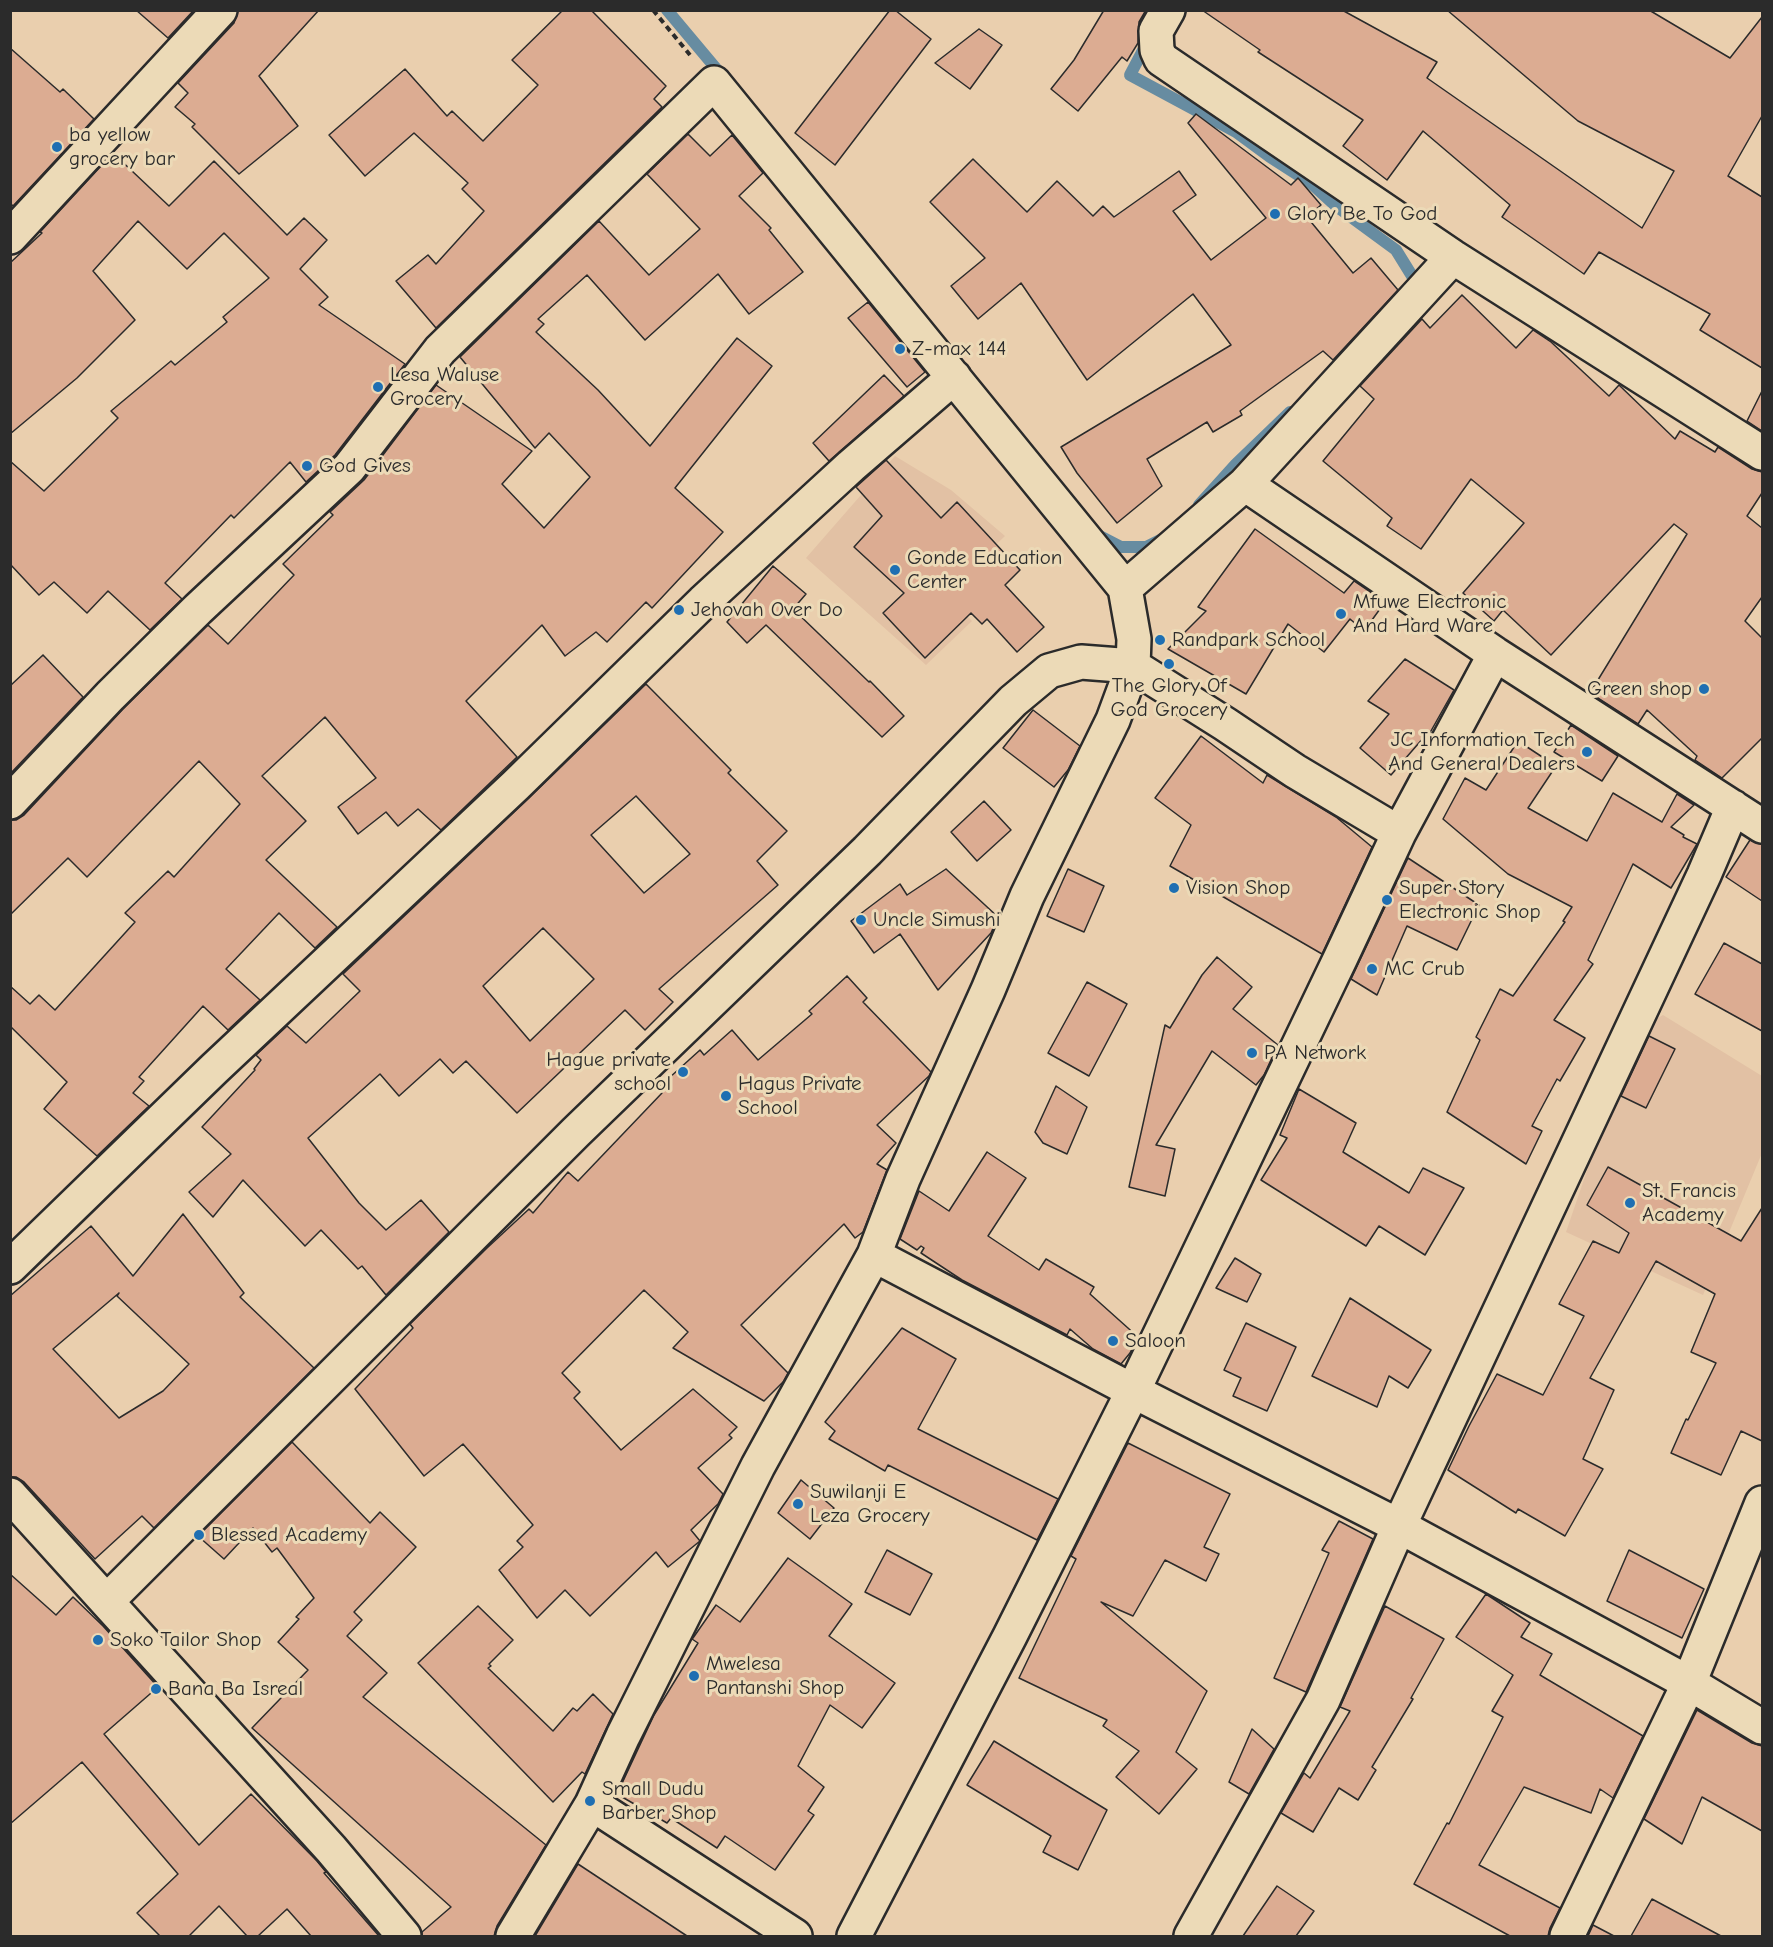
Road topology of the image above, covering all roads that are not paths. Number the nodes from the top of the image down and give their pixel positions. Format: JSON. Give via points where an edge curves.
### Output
{"nodes":[{"id":1,"x":220,"y":10,"type":"edge"},
{"id":2,"x":1168,"y":10,"type":"edge"},
{"id":3,"x":12,"y":232,"type":"edge"},
{"id":4,"x":1453,"y":257,"type":"junction"},
{"id":5,"x":954,"y":377,"type":"junction"},
{"id":6,"x":1762,"y":453,"type":"edge"},
{"id":7,"x":1245,"y":484,"type":"junction"},
{"id":8,"x":1125,"y":588,"type":"junction"},
{"id":9,"x":1495,"y":654,"type":"junction"},
{"id":10,"x":1133,"y":666,"type":"junction"},
{"id":11,"x":10,"y":802,"type":"edge"},
{"id":12,"x":1733,"y":807,"type":"junction"},
{"id":13,"x":1762,"y":826,"type":"edge"},
{"id":14,"x":1399,"y":833,"type":"junction"},
{"id":15,"x":874,"y":1256,"type":"junction"},
{"id":16,"x":10,"y":1267,"type":"edge"},
{"id":17,"x":1133,"y":1391,"type":"junction"},
{"id":18,"x":10,"y":1495,"type":"edge"},
{"id":19,"x":1762,"y":1503,"type":"edge"},
{"id":20,"x":1400,"y":1526,"type":"junction"},
{"id":21,"x":108,"y":1600,"type":"junction"},
{"id":22,"x":1689,"y":1683,"type":"junction"},
{"id":23,"x":1762,"y":1727,"type":"edge"},
{"id":24,"x":592,"y":1804,"type":"junction"},
{"id":25,"x":404,"y":1936,"type":"edge"},
{"id":26,"x":513,"y":1936,"type":"edge"},
{"id":27,"x":795,"y":1936,"type":"edge"},
{"id":28,"x":854,"y":1936,"type":"edge"},
{"id":29,"x":1191,"y":1936,"type":"edge"},
{"id":30,"x":1567,"y":1936,"type":"edge"}],
"edges":[{"from":1,"to":3,"type":"street"},
{"from":2,"to":4,"type":"street","via":[[1156,31],[1161,59]]},
{"from":4,"to":6,"type":"street"},
{"from":4,"to":7,"type":"street"},
{"from":5,"to":8,"type":"street"},
{"from":5,"to":11,"type":"street","via":[[714,83],[440,350],[349,468],[158,648]]},
{"from":5,"to":16,"type":"street","via":[[702,602],[516,785]]},
{"from":7,"to":8,"type":"street"},
{"from":7,"to":9,"type":"street"},
{"from":8,"to":10,"type":"street","via":[[1134,639]]},
{"from":9,"to":12,"type":"street"},
{"from":9,"to":14,"type":"street"},
{"from":10,"to":14,"type":"street","via":[[1294,771]]},
{"from":10,"to":15,"type":"street","via":[[1113,720],[1027,896],[903,1179]]},
{"from":10,"to":21,"type":"street","via":[[1082,662],[1050,671],[1013,701],[867,851],[576,1132]]},
{"from":12,"to":13,"type":"street"},
{"from":12,"to":20,"type":"street"},
{"from":14,"to":17,"type":"street"},
{"from":15,"to":17,"type":"street"},
{"from":15,"to":24,"type":"street","via":[[758,1466]]},
{"from":17,"to":20,"type":"street"},
{"from":17,"to":28,"type":"street"},
{"from":18,"to":21,"type":"street"},
{"from":19,"to":22,"type":"street"},
{"from":20,"to":22,"type":"street"},
{"from":20,"to":29,"type":"street","via":[[1323,1700]]},
{"from":21,"to":25,"type":"street","via":[[332,1849]]},
{"from":22,"to":23,"type":"street"},
{"from":22,"to":30,"type":"street"},
{"from":24,"to":26,"type":"street"},
{"from":24,"to":27,"type":"street"}]}
